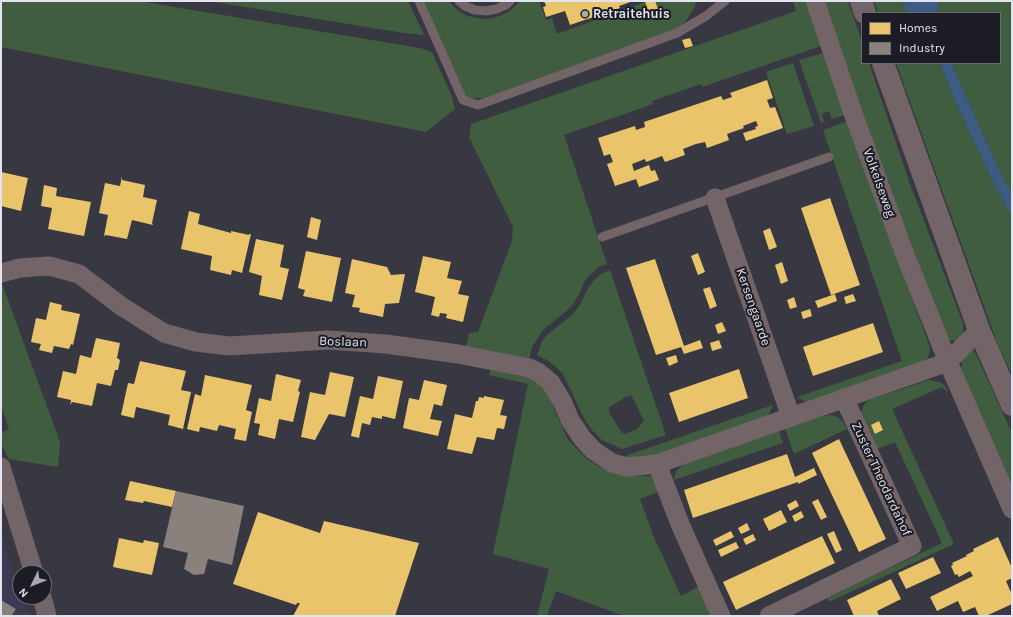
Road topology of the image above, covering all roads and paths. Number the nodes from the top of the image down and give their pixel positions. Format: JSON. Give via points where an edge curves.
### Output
{"nodes":[{"id":1,"x":418,"y":1,"type":"edge"},
{"id":2,"x":459,"y":1,"type":"edge"},
{"id":3,"x":510,"y":1,"type":"edge"},
{"id":4,"x":725,"y":1,"type":"edge"},
{"id":5,"x":815,"y":1,"type":"edge"},
{"id":6,"x":861,"y":1,"type":"edge"},
{"id":7,"x":865,"y":12,"type":"edge"},
{"id":8,"x":884,"y":64,"type":"edge"},
{"id":9,"x":829,"y":157,"type":"dead end"},
{"id":10,"x":715,"y":198,"type":"junction"},
{"id":11,"x":602,"y":237,"type":"dead end"},
{"id":12,"x":1,"y":273,"type":"edge"},
{"id":13,"x":979,"y":330,"type":"junction"},
{"id":14,"x":948,"y":362,"type":"junction"},
{"id":15,"x":844,"y":398,"type":"junction"},
{"id":16,"x":1012,"y":405,"type":"edge"},
{"id":17,"x":792,"y":417,"type":"junction"},
{"id":18,"x":657,"y":464,"type":"junction"},
{"id":19,"x":1,"y":467,"type":"edge"},
{"id":20,"x":1012,"y":509,"type":"edge"},
{"id":21,"x":32,"y":565,"type":"edge"},
{"id":22,"x":45,"y":605,"type":"edge"},
{"id":23,"x":48,"y":616,"type":"edge"},
{"id":24,"x":721,"y":616,"type":"edge"},
{"id":25,"x":769,"y":616,"type":"edge"}],
"edges":[{"from":1,"to":4,"type":"lane","via":[[463,100],[478,105],[677,33]]},
{"from":2,"to":3,"type":"lane","via":[[475,10],[486,11],[506,5]]},
{"from":5,"to":14,"type":"street","name":"Volkelseweg","via":[[857,124]]},
{"from":6,"to":7,"type":"street"},
{"from":8,"to":13,"type":"street"},
{"from":9,"to":10,"type":"lane"},
{"from":10,"to":11,"type":"lane"},
{"from":10,"to":17,"type":"street","name":"Kersengaarde"},
{"from":12,"to":18,"type":"street","name":"Boslaan","via":[[20,268],[49,266],[78,274],[121,306],[164,333],[196,342],[229,346],[328,340],[386,344],[458,354],[529,368],[551,383],[570,420],[592,450],[612,463],[628,467]]},
{"from":13,"to":14,"type":"street"},
{"from":13,"to":16,"type":"street"},
{"from":14,"to":15,"type":"street"},
{"from":14,"to":20,"type":"street","name":"Volkelseweg"},
{"from":15,"to":17,"type":"street"},
{"from":15,"to":25,"type":"street","name":"Zuster Theodardahof","via":[[912,546]]},
{"from":17,"to":18,"type":"street"},
{"from":18,"to":24,"type":"street","via":[[680,524]]},
{"from":19,"to":21,"type":"street"},
{"from":22,"to":23,"type":"street"}]}
